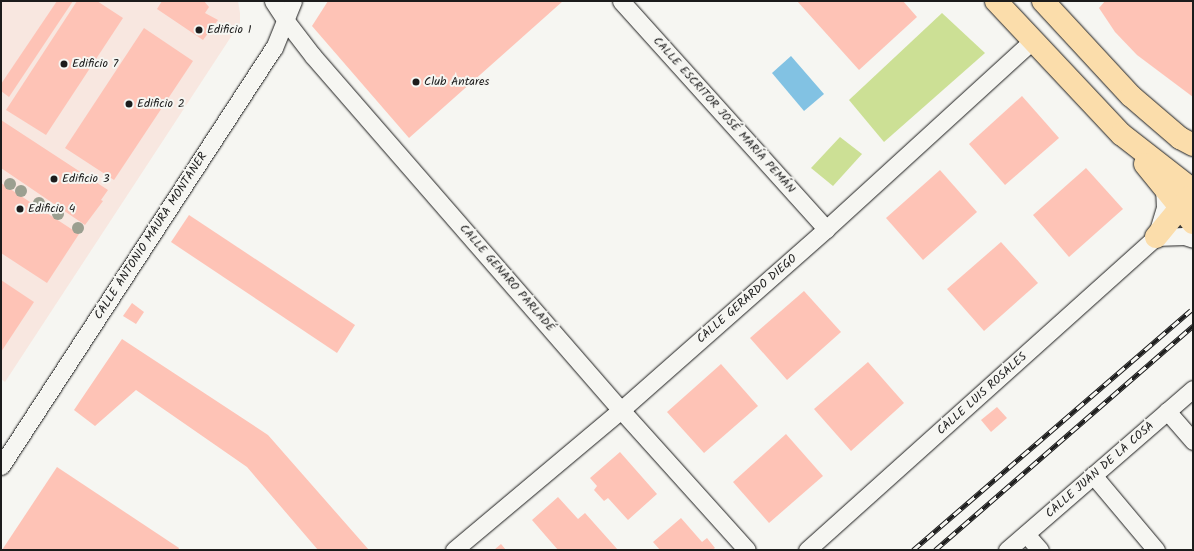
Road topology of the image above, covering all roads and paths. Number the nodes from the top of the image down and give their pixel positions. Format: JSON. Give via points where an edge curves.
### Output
{"nodes":[{"id":1,"x":273,"y":1,"type":"edge"},
{"id":2,"x":293,"y":1,"type":"edge"},
{"id":3,"x":621,"y":1,"type":"edge"},
{"id":4,"x":996,"y":1,"type":"edge"},
{"id":5,"x":1043,"y":1,"type":"edge"},
{"id":6,"x":286,"y":21,"type":"junction"},
{"id":7,"x":1033,"y":40,"type":"junction"},
{"id":8,"x":1121,"y":134,"type":"junction"},
{"id":9,"x":1193,"y":145,"type":"edge"},
{"id":10,"x":1164,"y":187,"type":"junction"},
{"id":11,"x":1191,"y":203,"type":"edge"},
{"id":12,"x":826,"y":229,"type":"junction"},
{"id":13,"x":1156,"y":237,"type":"junction"},
{"id":14,"x":1193,"y":239,"type":"edge"},
{"id":15,"x":1193,"y":389,"type":"edge"},
{"id":16,"x":621,"y":410,"type":"junction"},
{"id":17,"x":1167,"y":411,"type":"junction"},
{"id":18,"x":1193,"y":441,"type":"edge"},
{"id":19,"x":1,"y":466,"type":"edge"},
{"id":20,"x":1093,"y":476,"type":"junction"},
{"id":21,"x":1026,"y":534,"type":"junction"},
{"id":22,"x":454,"y":550,"type":"edge"},
{"id":23,"x":747,"y":550,"type":"edge"},
{"id":24,"x":807,"y":550,"type":"edge"},
{"id":25,"x":1007,"y":550,"type":"edge"},
{"id":26,"x":1040,"y":550,"type":"edge"},
{"id":27,"x":1156,"y":550,"type":"edge"}],
"edges":[{"from":1,"to":6,"type":"street","name":"CALLE GENARO PARLADÉ"},
{"from":2,"to":6,"type":"street","name":"CALLE ANTONIO MAURA MONTANER"},
{"from":3,"to":12,"type":"street","name":"CALLE ESCRITOR JOSÉ MARÍA PEMÁN"},
{"from":4,"to":7,"type":"main road"},
{"from":5,"to":9,"type":"main road","via":[[1131,96],[1180,138]]},
{"from":6,"to":16,"type":"street","name":"CALLE GENARO PARLADÉ","via":[[312,56]]},
{"from":6,"to":19,"type":"street","name":"CALLE ANTONIO MAURA MONTANER","via":[[274,48]]},
{"from":7,"to":8,"type":"main road"},
{"from":7,"to":12,"type":"street","name":"CALLE GERARDO DIEGO"},
{"from":8,"to":10,"type":"main road"},
{"from":8,"to":11,"type":"main road"},
{"from":10,"to":11,"type":"main road"},
{"from":10,"to":13,"type":"street","via":[[1165,207]]},
{"from":11,"to":13,"type":"main road"},
{"from":12,"to":16,"type":"street","name":"CALLE GERARDO DIEGO"},
{"from":13,"to":14,"type":"street","via":[[1184,236]]},
{"from":13,"to":24,"type":"street","name":"CALLE LUIS ROSALES"},
{"from":15,"to":17,"type":"street","name":"CALLE JUAN DE LA COSA"},
{"from":16,"to":22,"type":"street","name":"CALLE GERARDO DIEGO"},
{"from":16,"to":23,"type":"street","name":"CALLE GENARO PARLADÉ"},
{"from":17,"to":18,"type":"street"},
{"from":17,"to":20,"type":"street","name":"CALLE JUAN DE LA COSA"},
{"from":20,"to":21,"type":"street","name":"CALLE JUAN DE LA COSA"},
{"from":20,"to":27,"type":"street"},
{"from":21,"to":25,"type":"street","name":"CALLE JUAN DE LA COSA"},
{"from":21,"to":26,"type":"street"}]}
